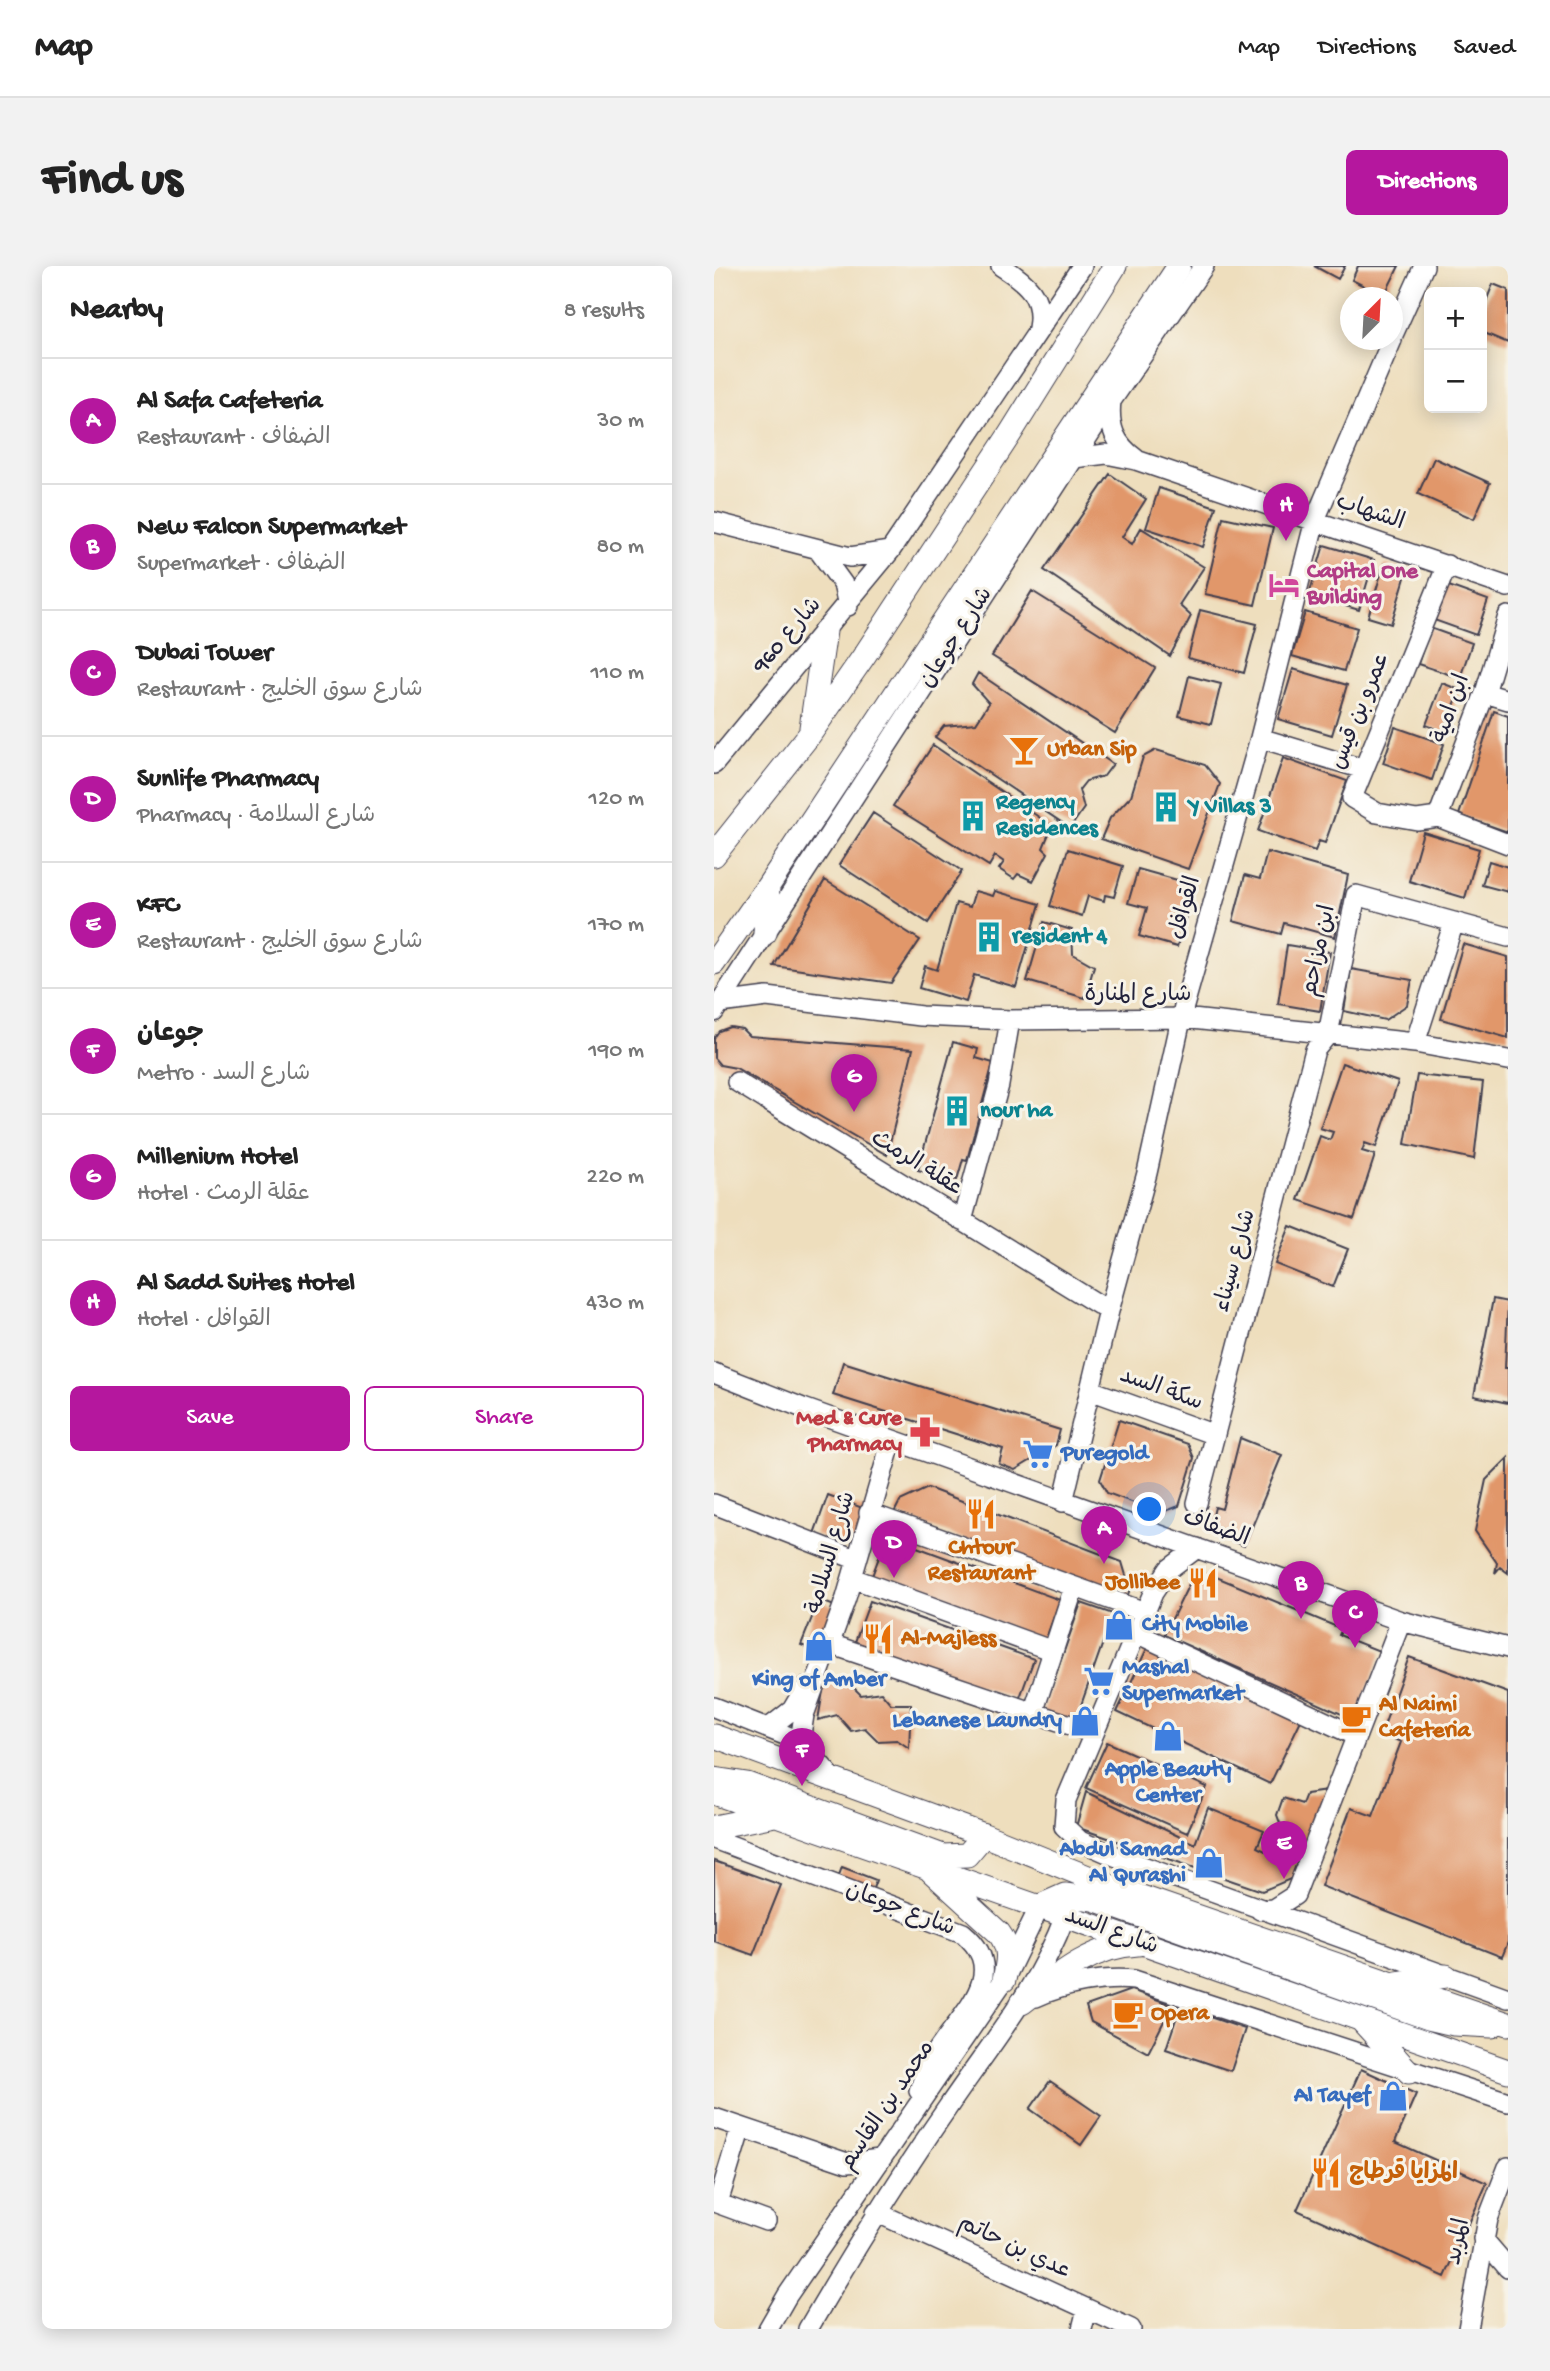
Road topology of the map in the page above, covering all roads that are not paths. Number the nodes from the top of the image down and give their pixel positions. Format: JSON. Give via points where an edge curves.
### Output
{"nodes":[{"id":1,"x":1001,"y":266,"type":"edge"},
{"id":2,"x":1115,"y":266,"type":"edge"},
{"id":3,"x":1179,"y":266,"type":"edge"},
{"id":4,"x":1204,"y":266,"type":"edge"},
{"id":5,"x":1424,"y":266,"type":"edge"},
{"id":6,"x":1076,"y":274,"type":"edge"},
{"id":7,"x":1020,"y":279,"type":"junction"},
{"id":8,"x":1403,"y":314,"type":"edge"},
{"id":9,"x":1038,"y":330,"type":"junction"},
{"id":10,"x":1387,"y":350,"type":"edge"},
{"id":11,"x":1111,"y":401,"type":"junction"},
{"id":12,"x":1063,"y":458,"type":"junction"},
{"id":13,"x":1136,"y":460,"type":"junction"},
{"id":14,"x":1315,"y":520,"type":"junction"},
{"id":15,"x":714,"y":522,"type":"edge"},
{"id":16,"x":819,"y":551,"type":"junction"},
{"id":17,"x":890,"y":551,"type":"junction"},
{"id":18,"x":1447,"y":565,"type":"junction"},
{"id":19,"x":1508,"y":587,"type":"edge"},
{"id":20,"x":848,"y":606,"type":"junction"},
{"id":21,"x":1508,"y":616,"type":"edge"},
{"id":22,"x":825,"y":631,"type":"junction"},
{"id":23,"x":1485,"y":693,"type":"junction"},
{"id":24,"x":1508,"y":700,"type":"edge"},
{"id":25,"x":810,"y":734,"type":"junction"},
{"id":26,"x":1260,"y":738,"type":"junction"},
{"id":27,"x":714,"y":764,"type":"edge"},
{"id":28,"x":1363,"y":769,"type":"junction"},
{"id":29,"x":1438,"y":817,"type":"junction"},
{"id":30,"x":1508,"y":844,"type":"edge"},
{"id":31,"x":714,"y":855,"type":"edge"},
{"id":32,"x":768,"y":886,"type":"junction"},
{"id":33,"x":1454,"y":922,"type":"junction"},
{"id":34,"x":765,"y":933,"type":"junction"},
{"id":35,"x":1508,"y":936,"type":"edge"},
{"id":36,"x":714,"y":963,"type":"edge"},
{"id":37,"x":745,"y":964,"type":"junction"},
{"id":38,"x":767,"y":997,"type":"junction"},
{"id":39,"x":717,"y":1008,"type":"edge"},
{"id":40,"x":1184,"y":1018,"type":"junction"},
{"id":41,"x":1010,"y":1020,"type":"junction"},
{"id":42,"x":1328,"y":1034,"type":"junction"},
{"id":43,"x":1415,"y":1043,"type":"junction"},
{"id":44,"x":1508,"y":1060,"type":"edge"},
{"id":45,"x":737,"y":1083,"type":"dead end"},
{"id":46,"x":962,"y":1221,"type":"junction"},
{"id":47,"x":1109,"y":1311,"type":"junction"},
{"id":48,"x":714,"y":1373,"type":"edge"},
{"id":49,"x":1090,"y":1390,"type":"junction"},
{"id":50,"x":1215,"y":1435,"type":"junction"},
{"id":51,"x":892,"y":1440,"type":"junction"},
{"id":52,"x":1063,"y":1502,"type":"junction"},
{"id":53,"x":1197,"y":1503,"type":"dead end"},
{"id":54,"x":714,"y":1504,"type":"edge"},
{"id":55,"x":869,"y":1513,"type":"junction"},
{"id":56,"x":1197,"y":1548,"type":"junction"},
{"id":57,"x":854,"y":1569,"type":"junction"},
{"id":58,"x":1074,"y":1587,"type":"junction"},
{"id":59,"x":1145,"y":1612,"type":"junction"},
{"id":60,"x":1401,"y":1621,"type":"junction"},
{"id":61,"x":1136,"y":1633,"type":"junction"},
{"id":62,"x":830,"y":1644,"type":"junction"},
{"id":63,"x":1508,"y":1648,"type":"edge"},
{"id":64,"x":1053,"y":1651,"type":"junction"},
{"id":65,"x":816,"y":1677,"type":"junction"},
{"id":66,"x":714,"y":1707,"type":"edge"},
{"id":67,"x":1032,"y":1713,"type":"junction"},
{"id":68,"x":770,"y":1727,"type":"junction"},
{"id":69,"x":1094,"y":1733,"type":"junction"},
{"id":70,"x":714,"y":1736,"type":"edge"},
{"id":71,"x":1356,"y":1736,"type":"junction"},
{"id":72,"x":800,"y":1741,"type":"junction"},
{"id":73,"x":714,"y":1779,"type":"edge"},
{"id":74,"x":835,"y":1781,"type":"junction"},
{"id":75,"x":714,"y":1793,"type":"edge"},
{"id":76,"x":778,"y":1814,"type":"junction"},
{"id":77,"x":714,"y":1827,"type":"edge"},
{"id":78,"x":984,"y":1835,"type":"junction"},
{"id":79,"x":714,"y":1839,"type":"edge"},
{"id":80,"x":1039,"y":1858,"type":"junction"},
{"id":81,"x":923,"y":1864,"type":"junction"},
{"id":82,"x":1040,"y":1906,"type":"junction"},
{"id":83,"x":1065,"y":1906,"type":"junction"},
{"id":84,"x":1260,"y":1910,"type":"junction"},
{"id":85,"x":1143,"y":1944,"type":"junction"},
{"id":86,"x":1446,"y":1976,"type":"junction"},
{"id":87,"x":1004,"y":1980,"type":"junction"},
{"id":88,"x":1391,"y":1983,"type":"junction"},
{"id":89,"x":1508,"y":1998,"type":"edge"},
{"id":90,"x":1022,"y":2003,"type":"junction"},
{"id":91,"x":1359,"y":2018,"type":"junction"},
{"id":92,"x":1508,"y":2024,"type":"edge"},
{"id":93,"x":1508,"y":2071,"type":"edge"},
{"id":94,"x":1409,"y":2072,"type":"junction"},
{"id":95,"x":1506,"y":2104,"type":"edge"},
{"id":96,"x":714,"y":2118,"type":"edge"},
{"id":97,"x":908,"y":2122,"type":"junction"},
{"id":98,"x":741,"y":2127,"type":"junction"},
{"id":99,"x":832,"y":2159,"type":"junction"},
{"id":100,"x":880,"y":2160,"type":"junction"},
{"id":101,"x":1508,"y":2167,"type":"edge"},
{"id":102,"x":855,"y":2198,"type":"junction"},
{"id":103,"x":716,"y":2203,"type":"edge"},
{"id":104,"x":876,"y":2212,"type":"junction"},
{"id":105,"x":766,"y":2221,"type":"dead end"},
{"id":106,"x":1483,"y":2239,"type":"junction"},
{"id":107,"x":1508,"y":2269,"type":"edge"},
{"id":108,"x":1087,"y":2309,"type":"junction"},
{"id":109,"x":768,"y":2329,"type":"edge"},
{"id":110,"x":808,"y":2329,"type":"edge"},
{"id":111,"x":1082,"y":2329,"type":"edge"},
{"id":112,"x":1131,"y":2329,"type":"edge"},
{"id":113,"x":1468,"y":2329,"type":"edge"}],
"edges":[{"from":1,"to":7,"type":"street"},
{"from":2,"to":25,"type":"main road","via":[[1010,434]]},
{"from":3,"to":12,"type":"main road","name":"شارع جوعان"},
{"from":4,"to":11,"type":"street","name":"شارع جوعان"},
{"from":5,"to":8,"type":"street","name":"القوافل"},
{"from":6,"to":7,"type":"street","via":[[1045,285]]},
{"from":6,"to":9,"type":"street"},
{"from":7,"to":9,"type":"street","via":[[1040,307]]},
{"from":9,"to":17,"type":"street"},
{"from":10,"to":14,"type":"street","name":"القوافل"},
{"from":11,"to":12,"type":"street","name":"شارع جوعان"},
{"from":11,"to":13,"type":"street","name":"الشهاب","via":[[1113,435]]},
{"from":12,"to":13,"type":"street","name":"الشهاب","via":[[1106,454]]},
{"from":12,"to":32,"type":"main road","name":"شارع جوعان"},
{"from":12,"to":34,"type":"street","name":"شارع جوعان","via":[[1054,488]]},
{"from":13,"to":14,"type":"street","name":"الشهاب"},
{"from":14,"to":18,"type":"street","name":"الشهاب"},
{"from":14,"to":26,"type":"street","name":"القوافل"},
{"from":15,"to":16,"type":"street"},
{"from":16,"to":17,"type":"street","via":[[850,557]]},
{"from":16,"to":20,"type":"street","via":[[843,584]]},
{"from":17,"to":20,"type":"street"},
{"from":18,"to":19,"type":"street","name":"الشهاب"},
{"from":18,"to":28,"type":"street","name":"عمرو بن قيس"},
{"from":20,"to":22,"type":"street","name":"شارع 960"},
{"from":21,"to":23,"type":"street","name":"ابن امية"},
{"from":22,"to":25,"type":"main road"},
{"from":22,"to":27,"type":"street","name":"شارع 960"},
{"from":23,"to":24,"type":"street"},
{"from":23,"to":29,"type":"street","name":"ابن امية"},
{"from":25,"to":31,"type":"main road"},
{"from":26,"to":28,"type":"street"},
{"from":26,"to":40,"type":"street","name":"القوافل"},
{"from":28,"to":29,"type":"street","name":"عمرو بن قيس","via":[[1352,798],[1362,806],[1399,818]]},
{"from":29,"to":30,"type":"street","name":"عمرو بن قيس"},
{"from":32,"to":34,"type":"main road"},
{"from":32,"to":36,"type":"main road","name":"شارع جوعان"},
{"from":33,"to":35,"type":"street","name":"ابن مزاحم"},
{"from":33,"to":42,"type":"street","name":"ابن مزاحم","via":[[1356,895]]},
{"from":33,"to":43,"type":"street"},
{"from":34,"to":37,"type":"street","name":"شارع جوعان"},
{"from":37,"to":38,"type":"street"},
{"from":37,"to":39,"type":"street","name":"شارع جوعان"},
{"from":38,"to":39,"type":"street","name":"شارع المنارة"},
{"from":38,"to":41,"type":"street","name":"شارع المنارة","via":[[922,1016]]},
{"from":40,"to":41,"type":"street","name":"شارع المنارة"},
{"from":40,"to":42,"type":"street","name":"شارع المنارة"},
{"from":40,"to":47,"type":"street","name":"القوافل"},
{"from":41,"to":46,"type":"street","name":"عقلة الرمث","via":[[999,1085]]},
{"from":42,"to":43,"type":"street","name":"شارع المنارة"},
{"from":42,"to":50,"type":"street","name":"شارع سيناء","via":[[1315,1050]]},
{"from":43,"to":44,"type":"street","name":"شارع المنارة"},
{"from":45,"to":46,"type":"street","name":"عقلة الرمث"},
{"from":46,"to":47,"type":"street","name":"عقلة الرمث"},
{"from":47,"to":49,"type":"street","name":"القوافل"},
{"from":48,"to":51,"type":"street","name":"الضفاف"},
{"from":49,"to":50,"type":"street","name":"سكة السد"},
{"from":49,"to":52,"type":"street","name":"القوافل"},
{"from":50,"to":53,"type":"street","name":"شارع سيناء"},
{"from":51,"to":52,"type":"street","name":"الضفاف"},
{"from":51,"to":55,"type":"street","name":"شارع السلامة"},
{"from":52,"to":56,"type":"street","name":"الضفاف"},
{"from":54,"to":57,"type":"street"},
{"from":55,"to":57,"type":"street","name":"شارع السلامة"},
{"from":55,"to":58,"type":"street"},
{"from":56,"to":59,"type":"street","via":[[1169,1569]]},
{"from":56,"to":60,"type":"street","name":"الضفاف"},
{"from":57,"to":62,"type":"street","name":"شارع السلامة"},
{"from":57,"to":64,"type":"street"},
{"from":58,"to":59,"type":"street"},
{"from":58,"to":64,"type":"street"},
{"from":59,"to":61,"type":"street"},
{"from":60,"to":63,"type":"street","name":"الضفاف"},
{"from":60,"to":71,"type":"street"},
{"from":61,"to":69,"type":"street"},
{"from":61,"to":71,"type":"street"},
{"from":62,"to":65,"type":"street","name":"شارع السلامة"},
{"from":62,"to":67,"type":"street"},
{"from":64,"to":67,"type":"street"},
{"from":65,"to":68,"type":"street","name":"شارع السلامة","via":[[792,1710]]},
{"from":65,"to":72,"type":"street","name":"شارع السلامة"},
{"from":66,"to":68,"type":"street","name":"شارع السد"},
{"from":67,"to":69,"type":"street"},
{"from":68,"to":72,"type":"street","name":"شارع السد"},
{"from":69,"to":84,"type":"street","via":[[1063,1813],[1064,1826],[1080,1841]]},
{"from":70,"to":74,"type":"main road","name":"شارع السد"},
{"from":71,"to":84,"type":"street","via":[[1295,1895],[1273,1909]]},
{"from":72,"to":74,"type":"street","name":"شارع السد"},
{"from":73,"to":78,"type":"main road","via":[[747,1784],[943,1856],[967,1855]]},
{"from":74,"to":78,"type":"main road","name":"شارع السد"},
{"from":75,"to":76,"type":"main road","name":"شارع السد"},
{"from":76,"to":77,"type":"main road"},
{"from":76,"to":81,"type":"main road","name":"شارع السد"},
{"from":78,"to":80,"type":"main road","name":"شارع السد"},
{"from":79,"to":97,"type":"street","name":"شارع جوعان","via":[[963,1933],[982,1954],[983,1982],[930,2062]]},
{"from":80,"to":83,"type":"main road"},
{"from":80,"to":88,"type":"main road","name":"شارع السد"},
{"from":81,"to":82,"type":"main road","name":"شارع السد"},
{"from":81,"to":87,"type":"main road","via":[[1006,1943],[1009,1957]]},
{"from":82,"to":83,"type":"main road","name":"شارع السد"},
{"from":82,"to":87,"type":"street","name":"محمد بن القاسم"},
{"from":83,"to":85,"type":"main road","name":"شارع السد"},
{"from":83,"to":90,"type":"street","via":[[1056,1942]]},
{"from":83,"to":92,"type":"main road","via":[[1093,1899],[1428,2018],[1483,2027]]},
{"from":84,"to":86,"type":"street"},
{"from":85,"to":90,"type":"main road","via":[[1113,1945],[1097,1952]]},
{"from":85,"to":91,"type":"main road","name":"شارع السد"},
{"from":86,"to":88,"type":"main road"},
{"from":86,"to":89,"type":"street"},
{"from":87,"to":97,"type":"street","name":"محمد بن القاسم"},
{"from":88,"to":92,"type":"main road","name":"شارع السد"},
{"from":90,"to":94,"type":"street","name":"شارع السد","via":[[1066,1987],[1134,1980]]},
{"from":90,"to":104,"type":"street"},
{"from":91,"to":93,"type":"main road","name":"شارع السد"},
{"from":91,"to":94,"type":"main road"},
{"from":94,"to":95,"type":"street","name":"شارع السد"},
{"from":96,"to":98,"type":"street"},
{"from":97,"to":100,"type":"street","name":"محمد بن القاسم"},
{"from":98,"to":99,"type":"street"},
{"from":98,"to":103,"type":"street"},
{"from":99,"to":100,"type":"street","via":[[856,2164]]},
{"from":99,"to":102,"type":"street","via":[[849,2178]]},
{"from":100,"to":102,"type":"street","name":"محمد بن القاسم"},
{"from":101,"to":106,"type":"street","name":"المربد"},
{"from":102,"to":109,"type":"street","name":"محمد بن القاسم"},
{"from":103,"to":105,"type":"street"},
{"from":104,"to":108,"type":"street","name":"عدي بن حاتم"},
{"from":104,"to":110,"type":"street"},
{"from":106,"to":107,"type":"street"},
{"from":106,"to":113,"type":"street","name":"المربد"},
{"from":108,"to":111,"type":"street"},
{"from":108,"to":112,"type":"street","name":"عدي بن حاتم"}]}
